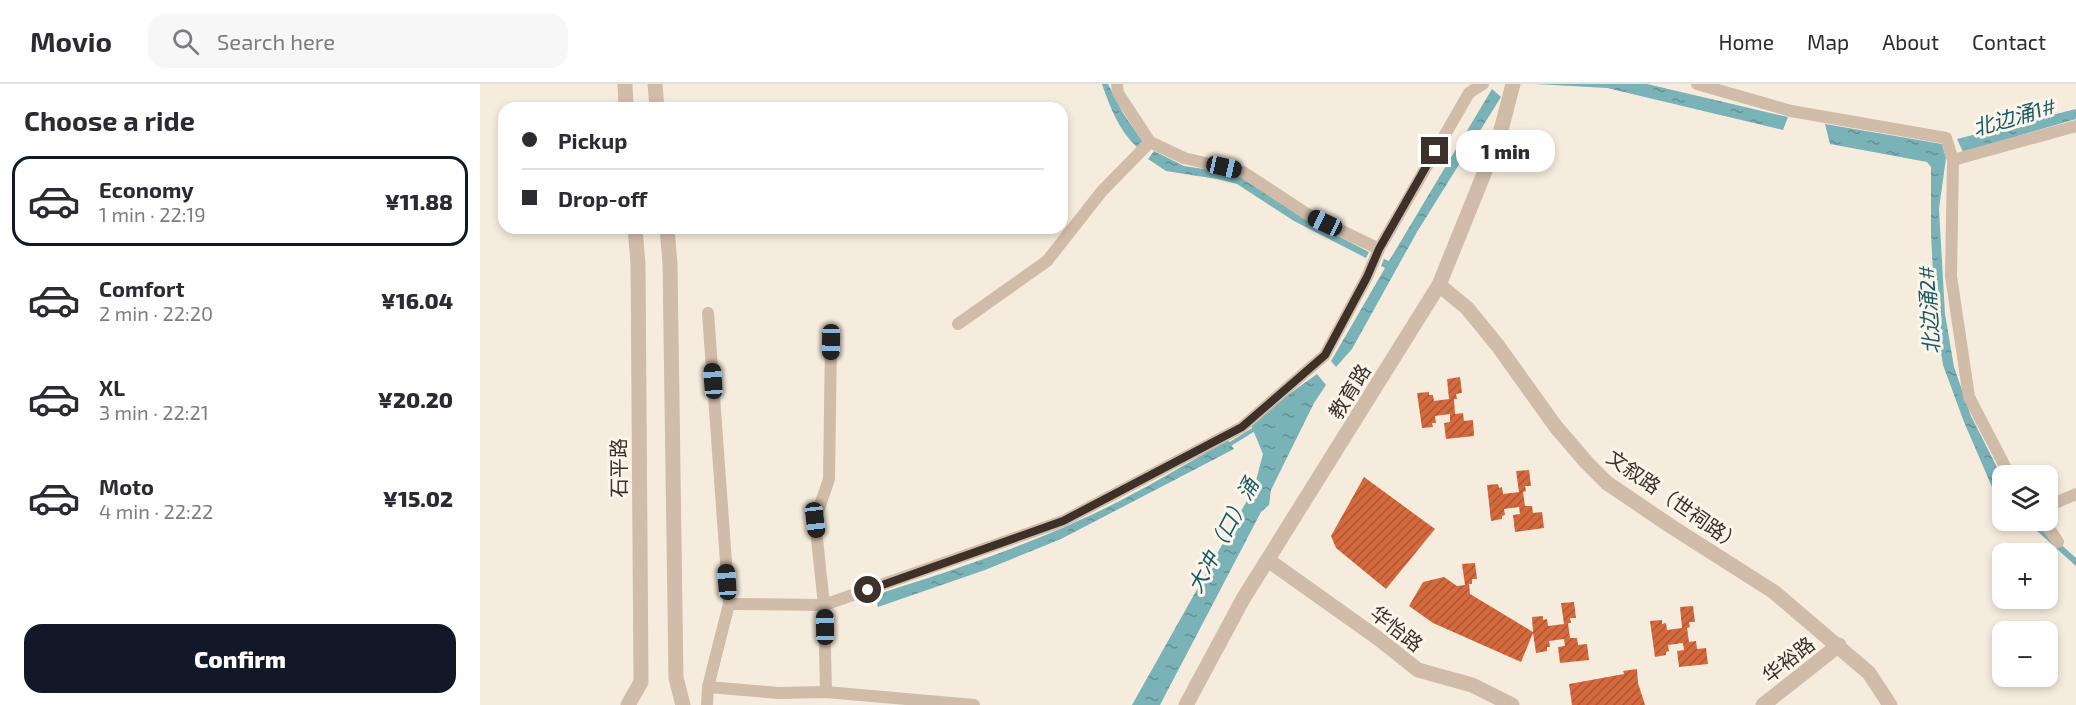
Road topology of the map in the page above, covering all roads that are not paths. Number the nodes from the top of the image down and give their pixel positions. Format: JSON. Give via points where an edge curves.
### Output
{"nodes":[{"id":1,"x":625,"y":84,"type":"edge"},
{"id":2,"x":656,"y":84,"type":"edge"},
{"id":3,"x":1118,"y":84,"type":"edge"},
{"id":4,"x":1483,"y":84,"type":"edge"},
{"id":5,"x":1513,"y":84,"type":"edge"},
{"id":6,"x":1697,"y":84,"type":"edge"},
{"id":7,"x":626,"y":102,"type":"edge"},
{"id":8,"x":657,"y":102,"type":"edge"},
{"id":9,"x":2076,"y":126,"type":"edge"},
{"id":10,"x":1150,"y":142,"type":"junction"},
{"id":11,"x":1953,"y":160,"type":"junction"},
{"id":12,"x":636,"y":234,"type":"edge"},
{"id":13,"x":668,"y":234,"type":"edge"},
{"id":14,"x":1379,"y":249,"type":"junction"},
{"id":15,"x":1440,"y":285,"type":"junction"},
{"id":16,"x":708,"y":313,"type":"dead end"},
{"id":17,"x":958,"y":324,"type":"dead end"},
{"id":18,"x":831,"y":342,"type":"dead end"},
{"id":19,"x":2004,"y":465,"type":"edge"},
{"id":20,"x":2076,"y":494,"type":"edge"},
{"id":21,"x":2058,"y":502,"type":"edge"},
{"id":22,"x":2050,"y":531,"type":"edge"},
{"id":23,"x":2058,"y":542,"type":"dead end"},
{"id":24,"x":1268,"y":560,"type":"junction"},
{"id":25,"x":729,"y":604,"type":"junction"},
{"id":26,"x":824,"y":605,"type":"junction"},
{"id":27,"x":1839,"y":645,"type":"junction"},
{"id":28,"x":708,"y":687,"type":"junction"},
{"id":29,"x":826,"y":692,"type":"junction"},
{"id":30,"x":628,"y":705,"type":"edge"},
{"id":31,"x":683,"y":705,"type":"edge"},
{"id":32,"x":707,"y":705,"type":"edge"},
{"id":33,"x":974,"y":705,"type":"edge"},
{"id":34,"x":1186,"y":705,"type":"edge"},
{"id":35,"x":1512,"y":705,"type":"edge"},
{"id":36,"x":1763,"y":705,"type":"edge"},
{"id":37,"x":1890,"y":705,"type":"edge"}],
"edges":[{"from":1,"to":7,"type":"street"},
{"from":2,"to":8,"type":"street"},
{"from":3,"to":10,"type":"street","via":[[1118,93]]},
{"from":4,"to":14,"type":"street","via":[[1469,93]]},
{"from":5,"to":15,"type":"street","name":"教育路","via":[[1500,134]]},
{"from":6,"to":11,"type":"street","via":[[1791,111],[1946,138]]},
{"from":9,"to":11,"type":"street"},
{"from":10,"to":14,"type":"street","via":[[1184,158],[1244,172],[1307,214]]},
{"from":10,"to":17,"type":"street","via":[[1102,191],[1047,261]]},
{"from":11,"to":19,"type":"street","via":[[1951,276],[1969,397]]},
{"from":12,"to":30,"type":"street","name":"石平路","via":[[641,682]]},
{"from":13,"to":31,"type":"street","via":[[676,678]]},
{"from":14,"to":26,"type":"street","via":[[1325,355],[1242,427],[1063,521]]},
{"from":15,"to":24,"type":"street","name":"教育路"},
{"from":15,"to":27,"type":"street","name":"文叙路（世祠路）","via":[[1467,308],[1556,427],[1607,483],[1774,592]]},
{"from":16,"to":25,"type":"street"},
{"from":18,"to":26,"type":"street","via":[[829,479],[815,520]]},
{"from":20,"to":21,"type":"street"},
{"from":22,"to":23,"type":"street"},
{"from":24,"to":34,"type":"street","name":"教育路"},
{"from":24,"to":35,"type":"street","name":"华怡路","via":[[1418,670],[1472,686]]},
{"from":25,"to":26,"type":"street"},
{"from":25,"to":28,"type":"street"},
{"from":26,"to":29,"type":"street"},
{"from":27,"to":36,"type":"street","name":"华裕路"},
{"from":27,"to":37,"type":"street","name":"文叙路（世祠路）","via":[[1869,673]]},
{"from":28,"to":29,"type":"street","via":[[778,693]]},
{"from":28,"to":32,"type":"street"},
{"from":29,"to":33,"type":"street"}]}
